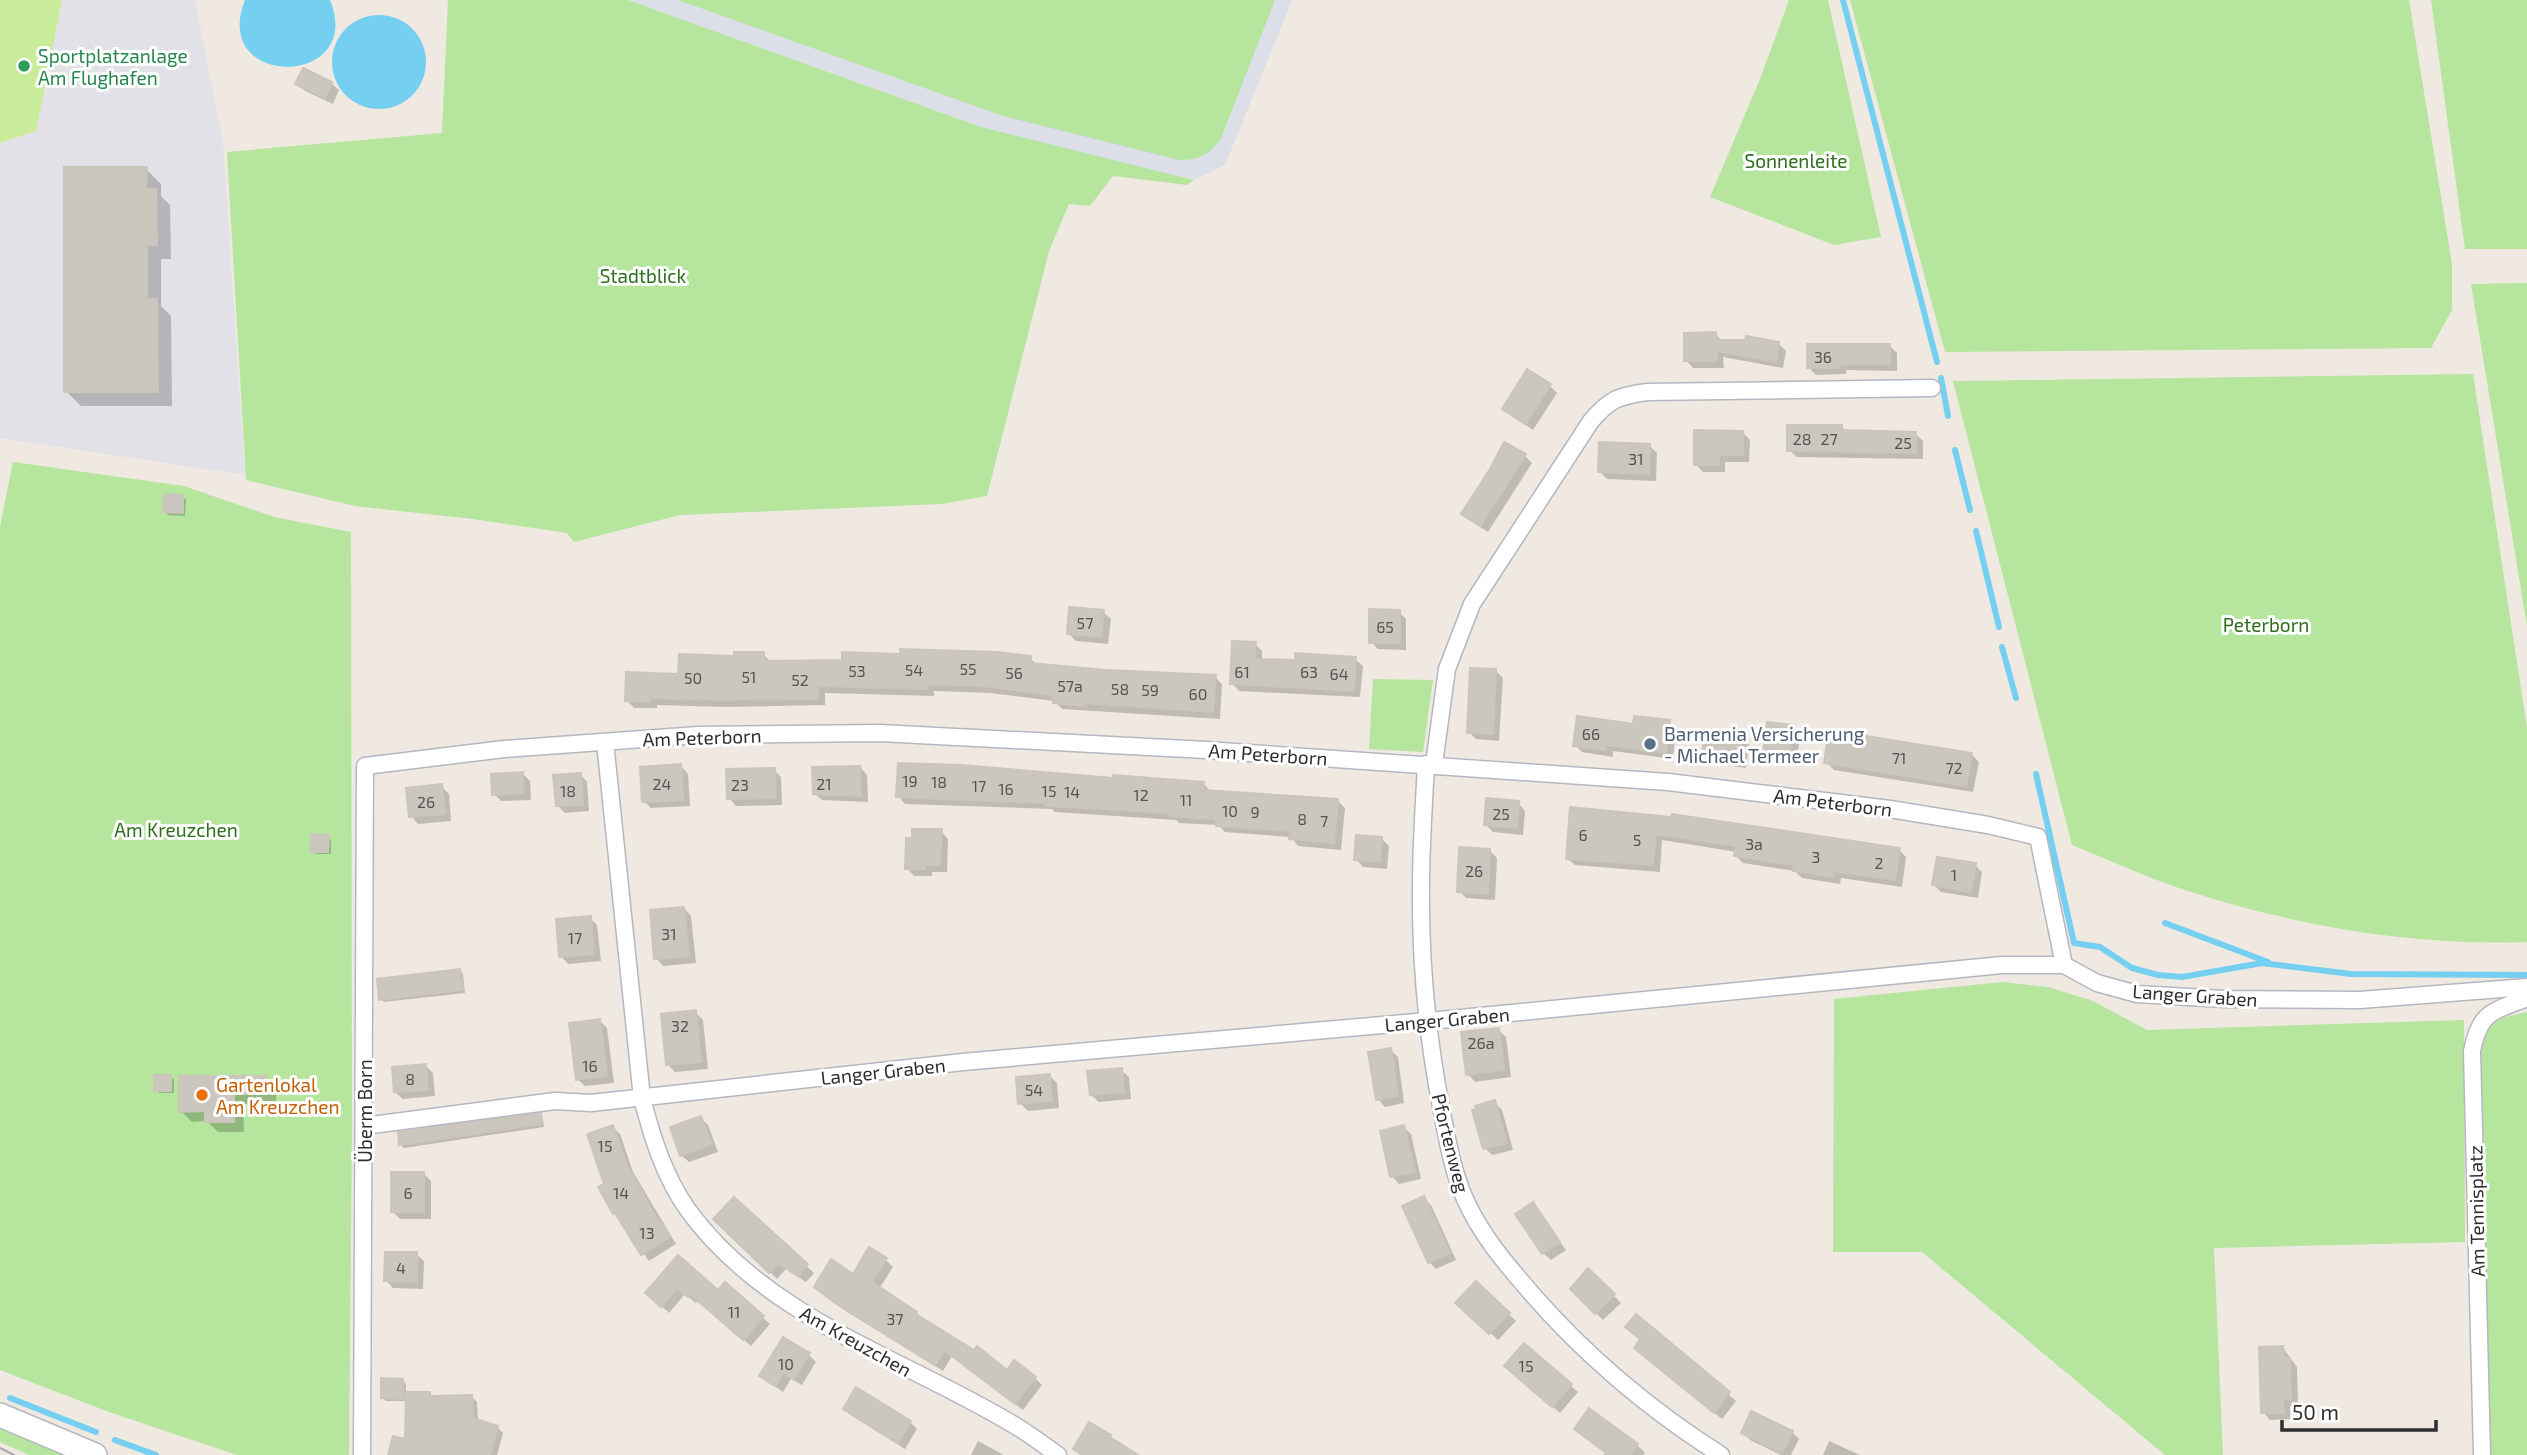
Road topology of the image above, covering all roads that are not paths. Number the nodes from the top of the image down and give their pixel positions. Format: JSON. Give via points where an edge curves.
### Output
{"nodes":[{"id":1,"x":1932,"y":388,"type":"dead end"},
{"id":2,"x":605,"y":742,"type":"junction"},
{"id":3,"x":1430,"y":764,"type":"junction"},
{"id":4,"x":365,"y":766,"type":"joint"},
{"id":5,"x":2064,"y":965,"type":"junction"},
{"id":6,"x":2527,"y":987,"type":"edge"},
{"id":7,"x":2527,"y":998,"type":"edge"},
{"id":8,"x":1428,"y":1021,"type":"junction"},
{"id":9,"x":642,"y":1098,"type":"junction"},
{"id":10,"x":364,"y":1126,"type":"junction"},
{"id":11,"x":0,"y":1415,"type":"edge"},
{"id":12,"x":95,"y":1455,"type":"edge"},
{"id":13,"x":362,"y":1455,"type":"edge"},
{"id":14,"x":1058,"y":1455,"type":"edge"},
{"id":15,"x":1721,"y":1455,"type":"edge"},
{"id":16,"x":2482,"y":1455,"type":"edge"}],
"edges":[{"from":1,"to":3,"type":"street","name":"Pfortenweg","via":[[1660,392],[1622,396],[1606,404],[1472,604],[1450,659]]},
{"from":2,"to":3,"type":"street","name":"Am Peterborn","via":[[698,735],[880,733]]},
{"from":2,"to":4,"type":"street","name":"Am Peterborn"},
{"from":2,"to":9,"type":"street","name":"Am Kreuzchen"},
{"from":3,"to":5,"type":"street","name":"Am Peterborn","via":[[1668,782],[1793,797],[1988,825],[2038,837]]},
{"from":3,"to":8,"type":"street","name":"Pfortenweg","via":[[1420,886]]},
{"from":4,"to":10,"type":"street","name":"Überm Born"},
{"from":5,"to":6,"type":"street","name":"Langer Graben","via":[[2097,983],[2137,994],[2211,998],[2360,1000]]},
{"from":5,"to":8,"type":"street","name":"Langer Graben","via":[[2002,965]]},
{"from":7,"to":16,"type":"street","name":"Am Tennisplatz","via":[[2489,1014],[2476,1030],[2472,1051]]},
{"from":8,"to":9,"type":"street","name":"Langer Graben","via":[[963,1062]]},
{"from":8,"to":15,"type":"street","name":"Pfortenweg","via":[[1448,1146],[1464,1197],[1483,1235],[1569,1336],[1679,1429]]},
{"from":9,"to":10,"type":"street","name":"Langer Graben","via":[[555,1101]]},
{"from":9,"to":14,"type":"street","name":"Am Kreuzchen","via":[[653,1141],[673,1185],[708,1234],[752,1275],[810,1318],[1018,1427]]},
{"from":10,"to":13,"type":"street","name":"Überm Born"},
{"from":11,"to":12,"type":"main road"}]}
